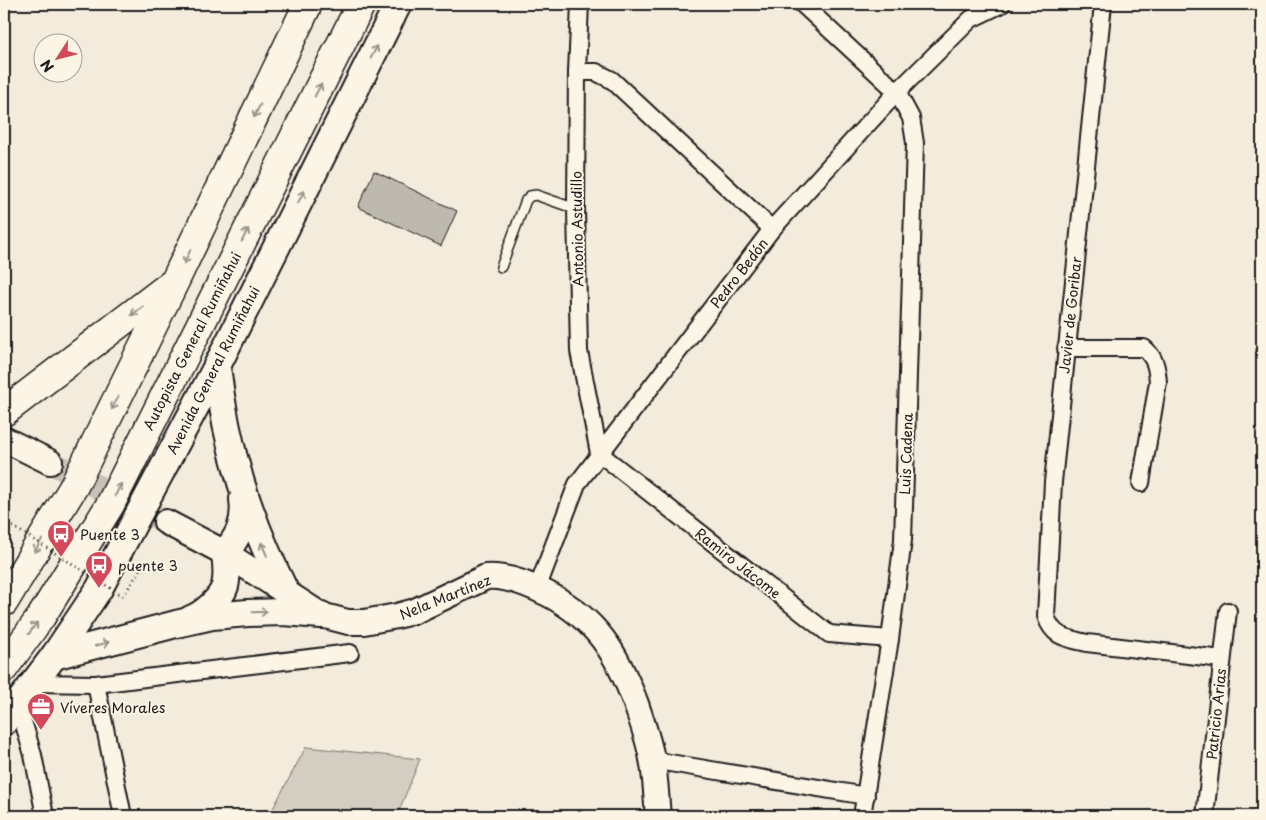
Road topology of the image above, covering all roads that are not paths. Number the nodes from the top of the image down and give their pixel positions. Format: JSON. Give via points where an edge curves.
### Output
{"nodes":[{"id":1,"x":308,"y":4,"type":"edge"},
{"id":2,"x":361,"y":4,"type":"edge"},
{"id":3,"x":398,"y":4,"type":"edge"},
{"id":4,"x":580,"y":4,"type":"edge"},
{"id":5,"x":802,"y":4,"type":"edge"},
{"id":6,"x":1002,"y":4,"type":"edge"},
{"id":7,"x":1103,"y":4,"type":"edge"},
{"id":8,"x":577,"y":72,"type":"junction"},
{"id":9,"x":897,"y":92,"type":"junction"},
{"id":10,"x":576,"y":209,"type":"junction"},
{"id":11,"x":772,"y":229,"type":"junction"},
{"id":12,"x":501,"y":267,"type":"dead end"},
{"id":13,"x":175,"y":281,"type":"junction"},
{"id":14,"x":1066,"y":348,"type":"junction"},
{"id":15,"x":217,"y":366,"type":"junction"},
{"id":16,"x":4,"y":412,"type":"edge"},
{"id":17,"x":4,"y":438,"type":"edge"},
{"id":18,"x":599,"y":453,"type":"junction"},
{"id":19,"x":50,"y":462,"type":"tunnel mouth"},
{"id":20,"x":1141,"y":483,"type":"dead end"},
{"id":21,"x":242,"y":489,"type":"junction"},
{"id":22,"x":166,"y":522,"type":"tunnel mouth"},
{"id":23,"x":225,"y":553,"type":"junction"},
{"id":24,"x":537,"y":589,"type":"junction"},
{"id":25,"x":286,"y":593,"type":"junction"},
{"id":26,"x":4,"y":602,"type":"edge"},
{"id":27,"x":1228,"y":611,"type":"dead end"},
{"id":28,"x":321,"y":614,"type":"junction"},
{"id":29,"x":176,"y":624,"type":"junction"},
{"id":30,"x":890,"y":639,"type":"junction"},
{"id":31,"x":350,"y":653,"type":"dead end"},
{"id":32,"x":54,"y":656,"type":"junction"},
{"id":33,"x":1222,"y":658,"type":"junction"},
{"id":34,"x":4,"y":668,"type":"edge"},
{"id":35,"x":34,"y":683,"type":"junction"},
{"id":36,"x":96,"y":684,"type":"junction"},
{"id":37,"x":11,"y":713,"type":"edge"},
{"id":38,"x":652,"y":760,"type":"junction"},
{"id":39,"x":866,"y":796,"type":"junction"},
{"id":40,"x":45,"y":816,"type":"edge"},
{"id":41,"x":123,"y":816,"type":"edge"},
{"id":42,"x":658,"y":816,"type":"edge"},
{"id":43,"x":862,"y":816,"type":"edge"},
{"id":44,"x":1204,"y":816,"type":"edge"}],
"edges":[{"from":1,"to":13,"type":"highway","one_way":true},
{"from":34,"to":2,"type":"highway","name":"Autopista General Rumiñahui","one_way":true,"via":[[41,617],[110,505]]},
{"from":15,"to":3,"type":"main road","name":"Avenida General Rumiñahui","one_way":true},
{"from":4,"to":8,"type":"street","name":"Antonio Astudillo"},
{"from":5,"to":9,"type":"street","name":"Luis Cadena"},
{"from":6,"to":9,"type":"street","name":"Pedro Bedón","via":[[971,20]]},
{"from":7,"to":14,"type":"street","name":"Javier de Goribar"},
{"from":8,"to":10,"type":"street","name":"Antonio Astudillo"},
{"from":8,"to":11,"type":"street","via":[[596,72],[612,80]]},
{"from":9,"to":11,"type":"street","name":"Pedro Bedón"},
{"from":9,"to":30,"type":"street","name":"Luis Cadena","via":[[912,118],[914,143],[903,540]]},
{"from":10,"to":12,"type":"lane","via":[[536,195],[530,196]]},
{"from":10,"to":18,"type":"street","name":"Antonio Astudillo","via":[[579,351]]},
{"from":11,"to":18,"type":"street","name":"Pedro Bedón"},
{"from":13,"to":16,"type":"highway","one_way":true},
{"from":13,"to":26,"type":"highway","one_way":true,"via":[[74,486]]},
{"from":14,"to":20,"type":"street","via":[[1144,348],[1153,356],[1158,382]]},
{"from":14,"to":33,"type":"street","name":"Javier de Goribar","via":[[1052,482],[1046,616],[1049,626],[1056,634],[1087,643]]},
{"from":15,"to":21,"type":"main road","via":[[226,429]]},
{"from":15,"to":32,"type":"main road","name":"Avenida General Rumiñahui","via":[[99,589]]},
{"from":17,"to":19,"type":"main road"},
{"from":18,"to":24,"type":"street","name":"Pedro Bedón","via":[[577,484]]},
{"from":18,"to":30,"type":"street","name":"Ramiro Jácome","via":[[829,634]]},
{"from":21,"to":23,"type":"main road","via":[[245,512],[240,529]]},
{"from":25,"to":21,"type":"main road","one_way":true},
{"from":22,"to":23,"type":"main road","name":"Nela Martínez"},
{"from":23,"to":25,"type":"main road","name":"Nela Martínez"},
{"from":23,"to":29,"type":"main road","via":[[226,578],[220,594],[198,616]]},
{"from":24,"to":28,"type":"main road","name":"Nela Martínez","via":[[495,576],[486,577],[398,616],[348,622]]},
{"from":24,"to":38,"type":"main road","name":"Nela Martínez","via":[[579,614],[608,646],[628,681]]},
{"from":25,"to":28,"type":"main road","name":"Nela Martínez"},
{"from":27,"to":33,"type":"street","name":"Patricio Arias"},
{"from":29,"to":28,"type":"main road","one_way":true,"via":[[248,613]]},
{"from":32,"to":29,"type":"main road","one_way":true},
{"from":30,"to":39,"type":"street","name":"Luis Cadena"},
{"from":31,"to":36,"type":"street"},
{"from":32,"to":35,"type":"main road","name":"Avenida General Rumiñahui"},
{"from":33,"to":44,"type":"street","name":"Patricio Arias"},
{"from":35,"to":36,"type":"street"},
{"from":35,"to":37,"type":"main road","name":"Avenida General Rumiñahui"},
{"from":36,"to":41,"type":"street"},
{"from":37,"to":40,"type":"street","via":[[33,755]]},
{"from":38,"to":39,"type":"street"},
{"from":38,"to":42,"type":"main road","name":"Nela Martínez"},
{"from":39,"to":43,"type":"street","name":"Luis Cadena"}]}
